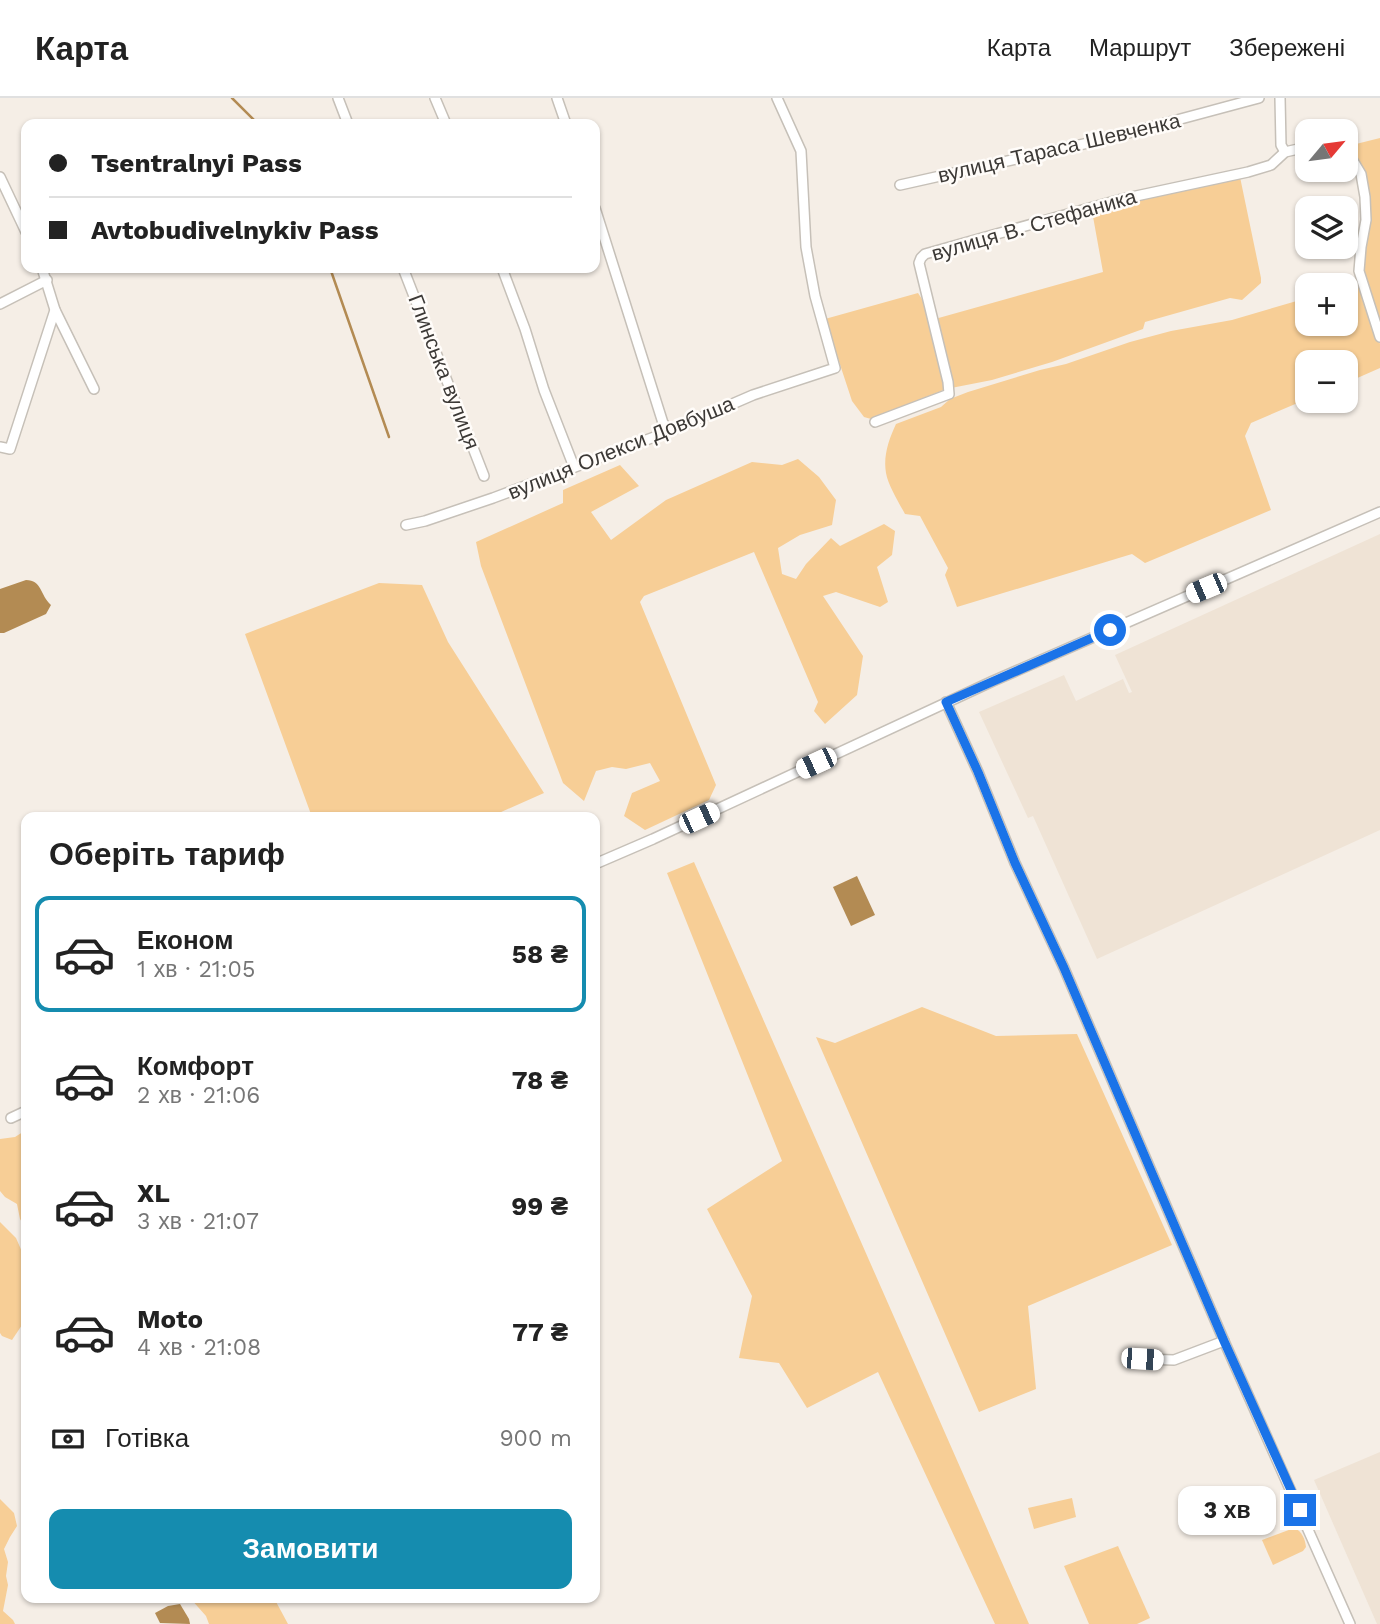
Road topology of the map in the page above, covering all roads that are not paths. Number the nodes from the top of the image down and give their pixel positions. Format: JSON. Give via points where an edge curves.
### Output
{"nodes":[{"id":1,"x":338,"y":98,"type":"edge"},
{"id":2,"x":435,"y":98,"type":"edge"},
{"id":3,"x":557,"y":98,"type":"edge"},
{"id":4,"x":777,"y":98,"type":"edge"},
{"id":5,"x":1259,"y":98,"type":"edge"},
{"id":6,"x":1280,"y":98,"type":"edge"},
{"id":7,"x":346,"y":119,"type":"edge"},
{"id":8,"x":444,"y":119,"type":"edge"},
{"id":9,"x":564,"y":119,"type":"edge"},
{"id":10,"x":1295,"y":150,"type":"edge"},
{"id":11,"x":1285,"y":152,"type":"junction"},
{"id":12,"x":1358,"y":169,"type":"edge"},
{"id":13,"x":0,"y":177,"type":"edge"},
{"id":14,"x":900,"y":185,"type":"dead end"},
{"id":15,"x":21,"y":221,"type":"edge"},
{"id":16,"x":600,"y":224,"type":"edge"},
{"id":17,"x":44,"y":273,"type":"edge"},
{"id":18,"x":405,"y":273,"type":"edge"},
{"id":19,"x":504,"y":273,"type":"edge"},
{"id":20,"x":47,"y":280,"type":"junction"},
{"id":21,"x":0,"y":304,"type":"edge"},
{"id":22,"x":55,"y":310,"type":"junction"},
{"id":23,"x":1380,"y":337,"type":"edge"},
{"id":24,"x":94,"y":389,"type":"dead end"},
{"id":25,"x":875,"y":422,"type":"dead end"},
{"id":26,"x":670,"y":431,"type":"junction"},
{"id":27,"x":0,"y":446,"type":"edge"},
{"id":28,"x":574,"y":467,"type":"junction"},
{"id":29,"x":484,"y":476,"type":"dead end"},
{"id":30,"x":1380,"y":512,"type":"edge"},
{"id":31,"x":406,"y":525,"type":"dead end"},
{"id":32,"x":946,"y":702,"type":"junction"},
{"id":33,"x":600,"y":862,"type":"edge"},
{"id":34,"x":1224,"y":1341,"type":"junction"},
{"id":35,"x":1142,"y":1359,"type":"dead end"},
{"id":36,"x":1350,"y":1624,"type":"edge"}],
"edges":[{"from":1,"to":7,"type":"street"},
{"from":2,"to":8,"type":"street"},
{"from":3,"to":9,"type":"street"},
{"from":4,"to":26,"type":"street","name":"вулиця Олекси Довбуша","via":[[801,151],[808,260],[835,368],[753,395]]},
{"from":5,"to":14,"type":"street","name":"вулиця Тараса Шевченка","via":[[1106,139]]},
{"from":6,"to":11,"type":"street"},
{"from":10,"to":11,"type":"street","name":"вулиця В. Стефаника"},
{"from":11,"to":25,"type":"street","name":"вулиця В. Стефаника","via":[[1271,165],[1248,173],[1122,199],[925,254],[919,263],[948,394]]},
{"from":12,"to":23,"type":"street","via":[[1366,220],[1360,271]]},
{"from":13,"to":15,"type":"street"},
{"from":16,"to":26,"type":"street","via":[[663,423]]},
{"from":17,"to":20,"type":"street"},
{"from":18,"to":29,"type":"street","name":"Глинська вулиця"},
{"from":19,"to":28,"type":"street"},
{"from":20,"to":21,"type":"street"},
{"from":20,"to":22,"type":"street"},
{"from":22,"to":24,"type":"street"},
{"from":22,"to":27,"type":"street","via":[[10,449]]},
{"from":26,"to":28,"type":"street","name":"вулиця Олекси Довбуша"},
{"from":28,"to":31,"type":"street","name":"вулиця Олекси Довбуша"},
{"from":30,"to":32,"type":"street"},
{"from":32,"to":33,"type":"street"},
{"from":32,"to":34,"type":"street"},
{"from":34,"to":35,"type":"street","via":[[1174,1360]]},
{"from":34,"to":36,"type":"street"}]}
